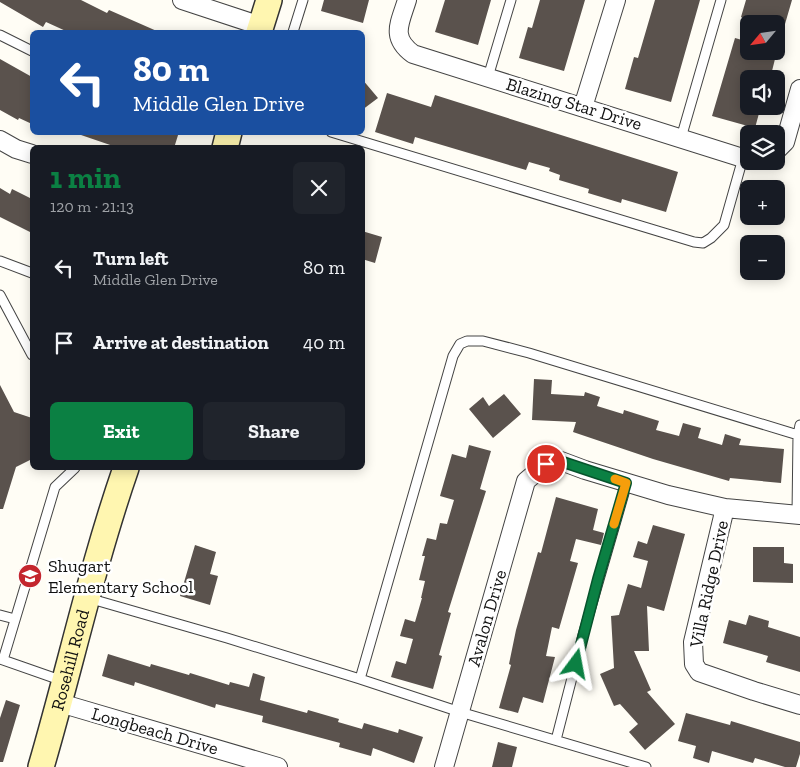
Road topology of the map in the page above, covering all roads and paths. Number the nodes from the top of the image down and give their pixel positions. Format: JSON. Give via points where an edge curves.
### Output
{"nodes":[{"id":1,"x":182,"y":0,"type":"edge"},
{"id":2,"x":269,"y":0,"type":"edge"},
{"id":3,"x":303,"y":0,"type":"edge"},
{"id":4,"x":407,"y":0,"type":"edge"},
{"id":5,"x":512,"y":0,"type":"edge"},
{"id":6,"x":616,"y":0,"type":"edge"},
{"id":7,"x":721,"y":0,"type":"edge"},
{"id":8,"x":260,"y":29,"type":"edge"},
{"id":9,"x":294,"y":30,"type":"edge"},
{"id":10,"x":0,"y":35,"type":"edge"},
{"id":11,"x":30,"y":50,"type":"edge"},
{"id":12,"x":488,"y":77,"type":"junction"},
{"id":13,"x":800,"y":89,"type":"edge"},
{"id":14,"x":583,"y":107,"type":"junction"},
{"id":15,"x":341,"y":135,"type":"edge"},
{"id":16,"x":681,"y":138,"type":"junction"},
{"id":17,"x":0,"y":140,"type":"edge"},
{"id":18,"x":785,"y":142,"type":"edge"},
{"id":19,"x":30,"y":153,"type":"edge"},
{"id":20,"x":740,"y":157,"type":"edge"},
{"id":21,"x":742,"y":170,"type":"edge"},
{"id":22,"x":0,"y":261,"type":"edge"},
{"id":23,"x":30,"y":272,"type":"edge"},
{"id":24,"x":0,"y":295,"type":"edge"},
{"id":25,"x":30,"y":351,"type":"edge"},
{"id":26,"x":800,"y":425,"type":"edge"},
{"id":27,"x":798,"y":435,"type":"junction"},
{"id":28,"x":73,"y":470,"type":"edge"},
{"id":29,"x":125,"y":470,"type":"edge"},
{"id":30,"x":626,"y":483,"type":"junction"},
{"id":31,"x":725,"y":508,"type":"junction"},
{"id":32,"x":799,"y":515,"type":"edge"},
{"id":33,"x":88,"y":598,"type":"junction"},
{"id":34,"x":0,"y":615,"type":"edge"},
{"id":35,"x":15,"y":619,"type":"junction"},
{"id":36,"x":1,"y":659,"type":"edge"},
{"id":37,"x":360,"y":680,"type":"junction"},
{"id":38,"x":63,"y":692,"type":"junction"},
{"id":39,"x":800,"y":705,"type":"edge"},
{"id":40,"x":460,"y":712,"type":"junction"},
{"id":41,"x":556,"y":740,"type":"junction"},
{"id":42,"x":41,"y":767,"type":"edge"},
{"id":43,"x":278,"y":767,"type":"edge"},
{"id":44,"x":444,"y":767,"type":"edge"},
{"id":45,"x":646,"y":767,"type":"edge"}],
"edges":[{"from":1,"to":8,"type":"street"},
{"from":2,"to":8,"type":"street"},
{"from":3,"to":9,"type":"lane"},
{"from":4,"to":12,"type":"street","name":"Blazing Star Drive","via":[[398,29],[402,44],[413,54]]},
{"from":5,"to":12,"type":"lane"},
{"from":6,"to":14,"type":"street"},
{"from":7,"to":16,"type":"lane"},
{"from":10,"to":11,"type":"lane"},
{"from":12,"to":14,"type":"street","name":"Blazing Star Drive"},
{"from":13,"to":18,"type":"street"},
{"from":14,"to":16,"type":"street","name":"Blazing Star Drive"},
{"from":15,"to":21,"type":"lane","via":[[703,243],[724,225]]},
{"from":16,"to":20,"type":"street","name":"Blazing Star Drive"},
{"from":17,"to":19,"type":"street"},
{"from":22,"to":23,"type":"lane"},
{"from":24,"to":25,"type":"lane"},
{"from":26,"to":27,"type":"lane"},
{"from":27,"to":32,"type":"lane"},
{"from":27,"to":37,"type":"lane","via":[[510,348],[483,341],[460,344],[453,356]]},
{"from":28,"to":35,"type":"lane","via":[[55,487]]},
{"from":29,"to":33,"type":"street","name":"Rosehill Road"},
{"from":30,"to":31,"type":"street"},
{"from":30,"to":40,"type":"street","name":"Avalon Drive","via":[[560,461],[546,464],[526,481]]},
{"from":30,"to":41,"type":"lane"},
{"from":31,"to":32,"type":"street"},
{"from":31,"to":39,"type":"street","name":"Villa Ridge Drive","via":[[693,642],[694,664],[699,672]]},
{"from":33,"to":37,"type":"lane"},
{"from":33,"to":38,"type":"street","name":"Rosehill Road"},
{"from":34,"to":35,"type":"lane"},
{"from":35,"to":36,"type":"lane"},
{"from":36,"to":38,"type":"lane"},
{"from":37,"to":40,"type":"lane"},
{"from":38,"to":42,"type":"street","name":"Rosehill Road"},
{"from":38,"to":43,"type":"street","name":"Longbeach Drive"},
{"from":40,"to":41,"type":"lane"},
{"from":40,"to":44,"type":"street","name":"Avalon Drive"},
{"from":41,"to":45,"type":"lane"}]}
